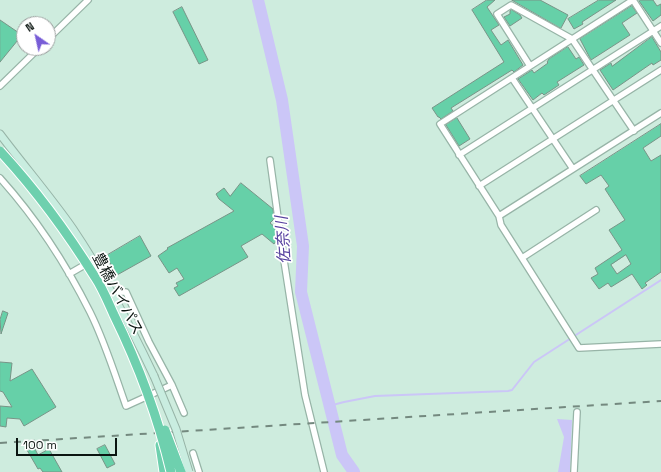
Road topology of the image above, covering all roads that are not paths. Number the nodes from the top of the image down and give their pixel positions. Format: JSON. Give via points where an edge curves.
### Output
{"nodes":[{"id":1,"x":88,"y":0,"type":"edge"},
{"id":2,"x":633,"y":0,"type":"edge"},
{"id":3,"x":661,"y":26,"type":"edge"},
{"id":4,"x":56,"y":31,"type":"edge"},
{"id":5,"x":653,"y":31,"type":"junction"},
{"id":6,"x":572,"y":39,"type":"junction"},
{"id":7,"x":661,"y":43,"type":"edge"},
{"id":8,"x":31,"y":56,"type":"edge"},
{"id":9,"x":530,"y":66,"type":"junction"},
{"id":10,"x":593,"y":69,"type":"junction"},
{"id":11,"x":661,"y":70,"type":"edge"},
{"id":12,"x":512,"y":78,"type":"junction"},
{"id":13,"x":0,"y":86,"type":"edge"},
{"id":14,"x":613,"y":100,"type":"junction"},
{"id":15,"x":532,"y":108,"type":"junction"},
{"id":16,"x":661,"y":113,"type":"edge"},
{"id":17,"x":634,"y":131,"type":"junction"},
{"id":18,"x":0,"y":134,"type":"edge"},
{"id":19,"x":553,"y":139,"type":"junction"},
{"id":20,"x":0,"y":151,"type":"edge"},
{"id":21,"x":459,"y":155,"type":"junction"},
{"id":22,"x":0,"y":158,"type":"edge"},
{"id":23,"x":270,"y":160,"type":"dead end"},
{"id":24,"x":573,"y":169,"type":"junction"},
{"id":25,"x":0,"y":178,"type":"edge"},
{"id":26,"x":480,"y":186,"type":"junction"},
{"id":27,"x":596,"y":210,"type":"dead end"},
{"id":28,"x":499,"y":216,"type":"junction"},
{"id":29,"x":522,"y":258,"type":"junction"},
{"id":30,"x":92,"y":261,"type":"junction"},
{"id":31,"x":69,"y":274,"type":"junction"},
{"id":32,"x":112,"y":292,"type":"junction"},
{"id":33,"x":661,"y":344,"type":"edge"},
{"id":34,"x":172,"y":385,"type":"junction"},
{"id":35,"x":147,"y":388,"type":"junction"},
{"id":36,"x":577,"y":412,"type":"dead end"},
{"id":37,"x":184,"y":413,"type":"dead end"},
{"id":38,"x":160,"y":445,"type":"junction"},
{"id":39,"x":193,"y":453,"type":"dead end"},
{"id":40,"x":164,"y":472,"type":"edge"},
{"id":41,"x":167,"y":472,"type":"edge"},
{"id":42,"x":171,"y":472,"type":"edge"},
{"id":43,"x":181,"y":472,"type":"edge"},
{"id":44,"x":189,"y":472,"type":"edge"},
{"id":45,"x":198,"y":472,"type":"edge"},
{"id":46,"x":324,"y":472,"type":"edge"},
{"id":47,"x":574,"y":472,"type":"edge"}],
"edges":[{"from":1,"to":4,"type":"street"},
{"from":2,"to":5,"type":"street"},
{"from":2,"to":6,"type":"street"},
{"from":3,"to":5,"type":"street"},
{"from":5,"to":7,"type":"street"},
{"from":5,"to":10,"type":"street"},
{"from":6,"to":9,"type":"street"},
{"from":6,"to":9,"type":"street","via":[[511,5],[497,14]]},
{"from":6,"to":10,"type":"street"},
{"from":8,"to":13,"type":"street"},
{"from":9,"to":12,"type":"street"},
{"from":10,"to":14,"type":"street"},
{"from":10,"to":15,"type":"street"},
{"from":11,"to":14,"type":"street"},
{"from":12,"to":15,"type":"street"},
{"from":12,"to":21,"type":"street","via":[[440,124]]},
{"from":14,"to":17,"type":"street"},
{"from":14,"to":19,"type":"street"},
{"from":15,"to":19,"type":"street"},
{"from":15,"to":21,"type":"street"},
{"from":16,"to":17,"type":"street"},
{"from":17,"to":24,"type":"street"},
{"from":18,"to":30,"type":"main road","via":[[47,192]]},
{"from":19,"to":24,"type":"street"},
{"from":19,"to":26,"type":"street"},
{"from":20,"to":35,"type":"highway","name":"豊橋バイパス","bridge":true,"via":[[40,196],[96,278]]},
{"from":21,"to":26,"type":"street"},
{"from":22,"to":38,"type":"highway","name":"豊橋バイパス","bridge":true,"via":[[54,222],[92,283],[119,334],[142,387]]},
{"from":23,"to":46,"type":"street","via":[[305,396]]},
{"from":24,"to":28,"type":"street"},
{"from":25,"to":31,"type":"street","via":[[37,226]]},
{"from":26,"to":28,"type":"street"},
{"from":27,"to":29,"type":"street"},
{"from":28,"to":29,"type":"street","via":[[501,225]]},
{"from":29,"to":33,"type":"street","via":[[579,348]]},
{"from":30,"to":31,"type":"street"},
{"from":30,"to":32,"type":"main road"},
{"from":31,"to":34,"type":"street","via":[[105,347],[126,406]]},
{"from":32,"to":34,"type":"street","via":[[126,292]]},
{"from":32,"to":44,"type":"main road","bridge":true,"via":[[154,376],[176,429]]},
{"from":34,"to":37,"type":"street"},
{"from":35,"to":42,"type":"highway","name":"豊橋バイパス","bridge":true},
{"from":35,"to":43,"type":"highway","bridge":true},
{"from":36,"to":47,"type":"street"},
{"from":38,"to":40,"type":"highway"},
{"from":38,"to":41,"type":"highway","name":"豊橋バイパス"},
{"from":39,"to":45,"type":"street"}]}
